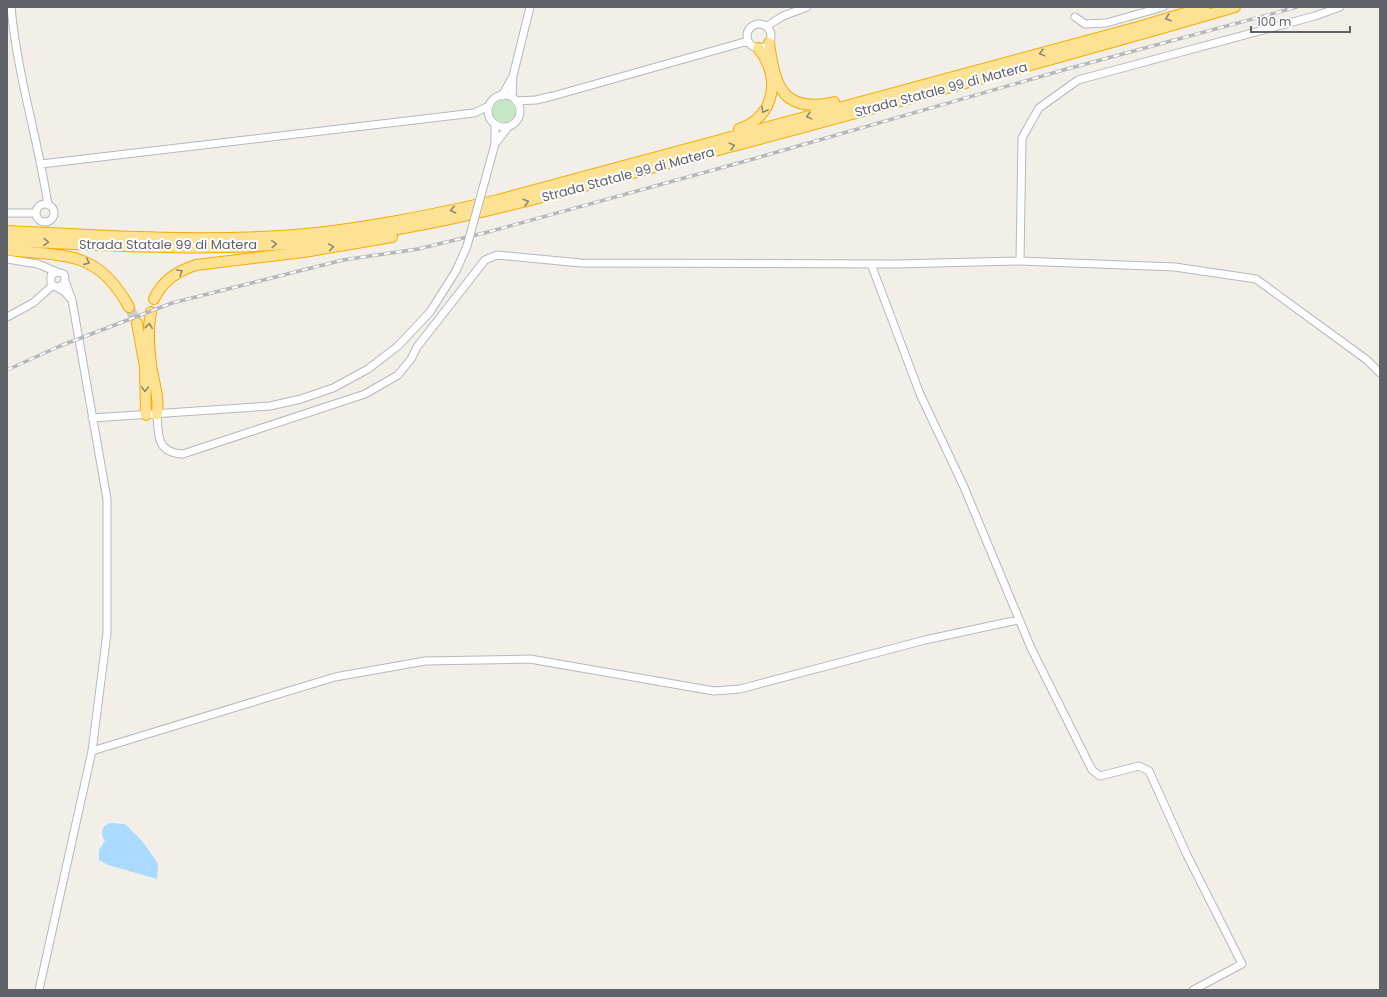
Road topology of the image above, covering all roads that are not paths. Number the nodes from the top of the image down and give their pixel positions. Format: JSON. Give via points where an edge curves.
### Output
{"nodes":[{"id":1,"x":11,"y":7,"type":"edge"},
{"id":2,"x":530,"y":7,"type":"edge"},
{"id":3,"x":807,"y":7,"type":"edge"},
{"id":4,"x":1163,"y":7,"type":"edge"},
{"id":5,"x":1205,"y":7,"type":"edge"},
{"id":6,"x":1235,"y":7,"type":"edge"},
{"id":7,"x":1340,"y":7,"type":"edge"},
{"id":8,"x":1075,"y":17,"type":"dead end"},
{"id":9,"x":767,"y":26,"type":"junction"},
{"id":10,"x":748,"y":41,"type":"junction"},
{"id":11,"x":769,"y":44,"type":"junction"},
{"id":12,"x":758,"y":48,"type":"junction"},
{"id":13,"x":1025,"y":57,"type":"junction"},
{"id":14,"x":513,"y":76,"type":"junction"},
{"id":15,"x":502,"y":96,"type":"junction"},
{"id":16,"x":514,"y":99,"type":"junction"},
{"id":17,"x":536,"y":100,"type":"junction"},
{"id":18,"x":490,"y":106,"type":"junction"},
{"id":19,"x":520,"y":112,"type":"junction"},
{"id":20,"x":474,"y":113,"type":"junction"},
{"id":21,"x":493,"y":122,"type":"junction"},
{"id":22,"x":508,"y":127,"type":"junction"},
{"id":23,"x":496,"y":144,"type":"junction"},
{"id":24,"x":41,"y":164,"type":"junction"},
{"id":25,"x":603,"y":172,"type":"junction"},
{"id":26,"x":48,"y":205,"type":"junction"},
{"id":27,"x":506,"y":207,"type":"junction"},
{"id":28,"x":7,"y":213,"type":"edge"},
{"id":29,"x":36,"y":213,"type":"junction"},
{"id":30,"x":7,"y":231,"type":"edge"},
{"id":31,"x":7,"y":241,"type":"edge"},
{"id":32,"x":7,"y":250,"type":"edge"},
{"id":33,"x":7,"y":260,"type":"edge"},
{"id":34,"x":1020,"y":261,"type":"junction"},
{"id":35,"x":38,"y":264,"type":"junction"},
{"id":36,"x":871,"y":264,"type":"junction"},
{"id":37,"x":57,"y":272,"type":"junction"},
{"id":38,"x":50,"y":278,"type":"junction"},
{"id":39,"x":65,"y":281,"type":"junction"},
{"id":40,"x":55,"y":287,"type":"junction"},
{"id":41,"x":72,"y":300,"type":"junction"},
{"id":42,"x":154,"y":300,"type":"dead end"},
{"id":43,"x":129,"y":307,"type":"tunnel mouth"},
{"id":44,"x":151,"y":312,"type":"dead end"},
{"id":45,"x":7,"y":318,"type":"edge"},
{"id":46,"x":136,"y":323,"type":"tunnel mouth"},
{"id":47,"x":1380,"y":373,"type":"edge"},
{"id":48,"x":157,"y":414,"type":"junction"},
{"id":49,"x":146,"y":415,"type":"junction"},
{"id":50,"x":92,"y":418,"type":"junction"},
{"id":51,"x":1018,"y":620,"type":"junction"},
{"id":52,"x":92,"y":750,"type":"junction"},
{"id":53,"x":39,"y":990,"type":"edge"},
{"id":54,"x":1193,"y":990,"type":"edge"}],
"edges":[{"from":1,"to":24,"type":"street","via":[[14,37]]},
{"from":2,"to":14,"type":"street"},
{"from":3,"to":9,"type":"street","via":[[783,16]]},
{"from":4,"to":8,"type":"street","via":[[1106,23],[1085,24]]},
{"from":5,"to":13,"type":"highway","one_way":true},
{"from":27,"to":6,"type":"highway","name":"Strada Statale 99 di Matera","one_way":true},
{"from":7,"to":34,"type":"street","via":[[1078,80],[1044,103],[1038,108],[1022,138]]},
{"from":9,"to":10,"type":"street","via":[[752,26],[747,33]]},
{"from":9,"to":11,"type":"street","via":[[772,36]]},
{"from":10,"to":12,"type":"street"},
{"from":10,"to":17,"type":"street"},
{"from":11,"to":12,"type":"street"},
{"from":11,"to":13,"type":"highway","via":[[771,60],[781,89],[798,104],[809,106],[833,103],[984,64]]},
{"from":12,"to":25,"type":"highway","one_way":true,"via":[[767,62],[772,79],[767,108],[760,118],[750,125],[675,146]]},
{"from":13,"to":25,"type":"highway","one_way":true},
{"from":14,"to":15,"type":"street"},
{"from":14,"to":16,"type":"street"},
{"from":15,"to":16,"type":"street"},
{"from":15,"to":18,"type":"street","via":[[494,99]]},
{"from":16,"to":17,"type":"street"},
{"from":16,"to":19,"type":"street"},
{"from":17,"to":19,"type":"street"},
{"from":18,"to":20,"type":"street"},
{"from":18,"to":21,"type":"street"},
{"from":19,"to":22,"type":"street","via":[[517,121]]},
{"from":20,"to":21,"type":"street"},
{"from":20,"to":24,"type":"street"},
{"from":21,"to":22,"type":"street"},
{"from":21,"to":23,"type":"street"},
{"from":22,"to":23,"type":"street"},
{"from":23,"to":48,"type":"street","bridge":true,"via":[[467,246],[456,271],[430,312],[398,346],[368,369],[333,388],[301,399],[270,406]]},
{"from":24,"to":26,"type":"street"},
{"from":25,"to":30,"type":"highway","one_way":true,"via":[[498,200],[407,220],[295,235],[158,239]]},
{"from":26,"to":29,"type":"street","via":[[40,206]]},
{"from":26,"to":29,"type":"street","via":[[53,212],[51,220],[43,222],[38,219]]},
{"from":31,"to":27,"type":"highway","name":"Strada Statale 99 di Matera","one_way":true,"via":[[157,247],[297,243],[409,228]]},
{"from":42,"to":27,"type":"highway","one_way":true,"via":[[162,285],[186,268],[378,239],[439,227]]},
{"from":28,"to":29,"type":"street"},
{"from":32,"to":43,"type":"highway","one_way":true,"via":[[78,258],[93,264],[119,289]]},
{"from":33,"to":35,"type":"street"},
{"from":34,"to":36,"type":"street"},
{"from":34,"to":47,"type":"street","via":[[1175,267],[1256,279],[1367,360]]},
{"from":35,"to":37,"type":"street"},
{"from":35,"to":38,"type":"street"},
{"from":36,"to":48,"type":"street","via":[[581,263],[497,255],[485,260],[398,375],[365,394],[184,454],[166,451],[158,432]]},
{"from":36,"to":51,"type":"street","via":[[920,394],[964,487]]},
{"from":37,"to":38,"type":"street"},
{"from":37,"to":39,"type":"street","via":[[64,274]]},
{"from":38,"to":40,"type":"street"},
{"from":39,"to":40,"type":"street","via":[[63,286]]},
{"from":39,"to":41,"type":"street"},
{"from":40,"to":41,"type":"street"},
{"from":40,"to":45,"type":"street"},
{"from":41,"to":50,"type":"street"},
{"from":48,"to":44,"type":"highway","one_way":true,"via":[[158,392],[152,373],[148,339]]},
{"from":46,"to":49,"type":"highway","one_way":true,"via":[[145,367]]},
{"from":48,"to":49,"type":"street"},
{"from":49,"to":50,"type":"street"},
{"from":50,"to":52,"type":"street","via":[[106,499],[107,633]]},
{"from":51,"to":52,"type":"street","via":[[925,640],[734,689],[714,691],[530,659],[425,661],[335,677]]},
{"from":51,"to":54,"type":"street","via":[[1094,773],[1103,775],[1139,766],[1149,771],[1187,855],[1242,964]]},
{"from":52,"to":53,"type":"street"}]}
